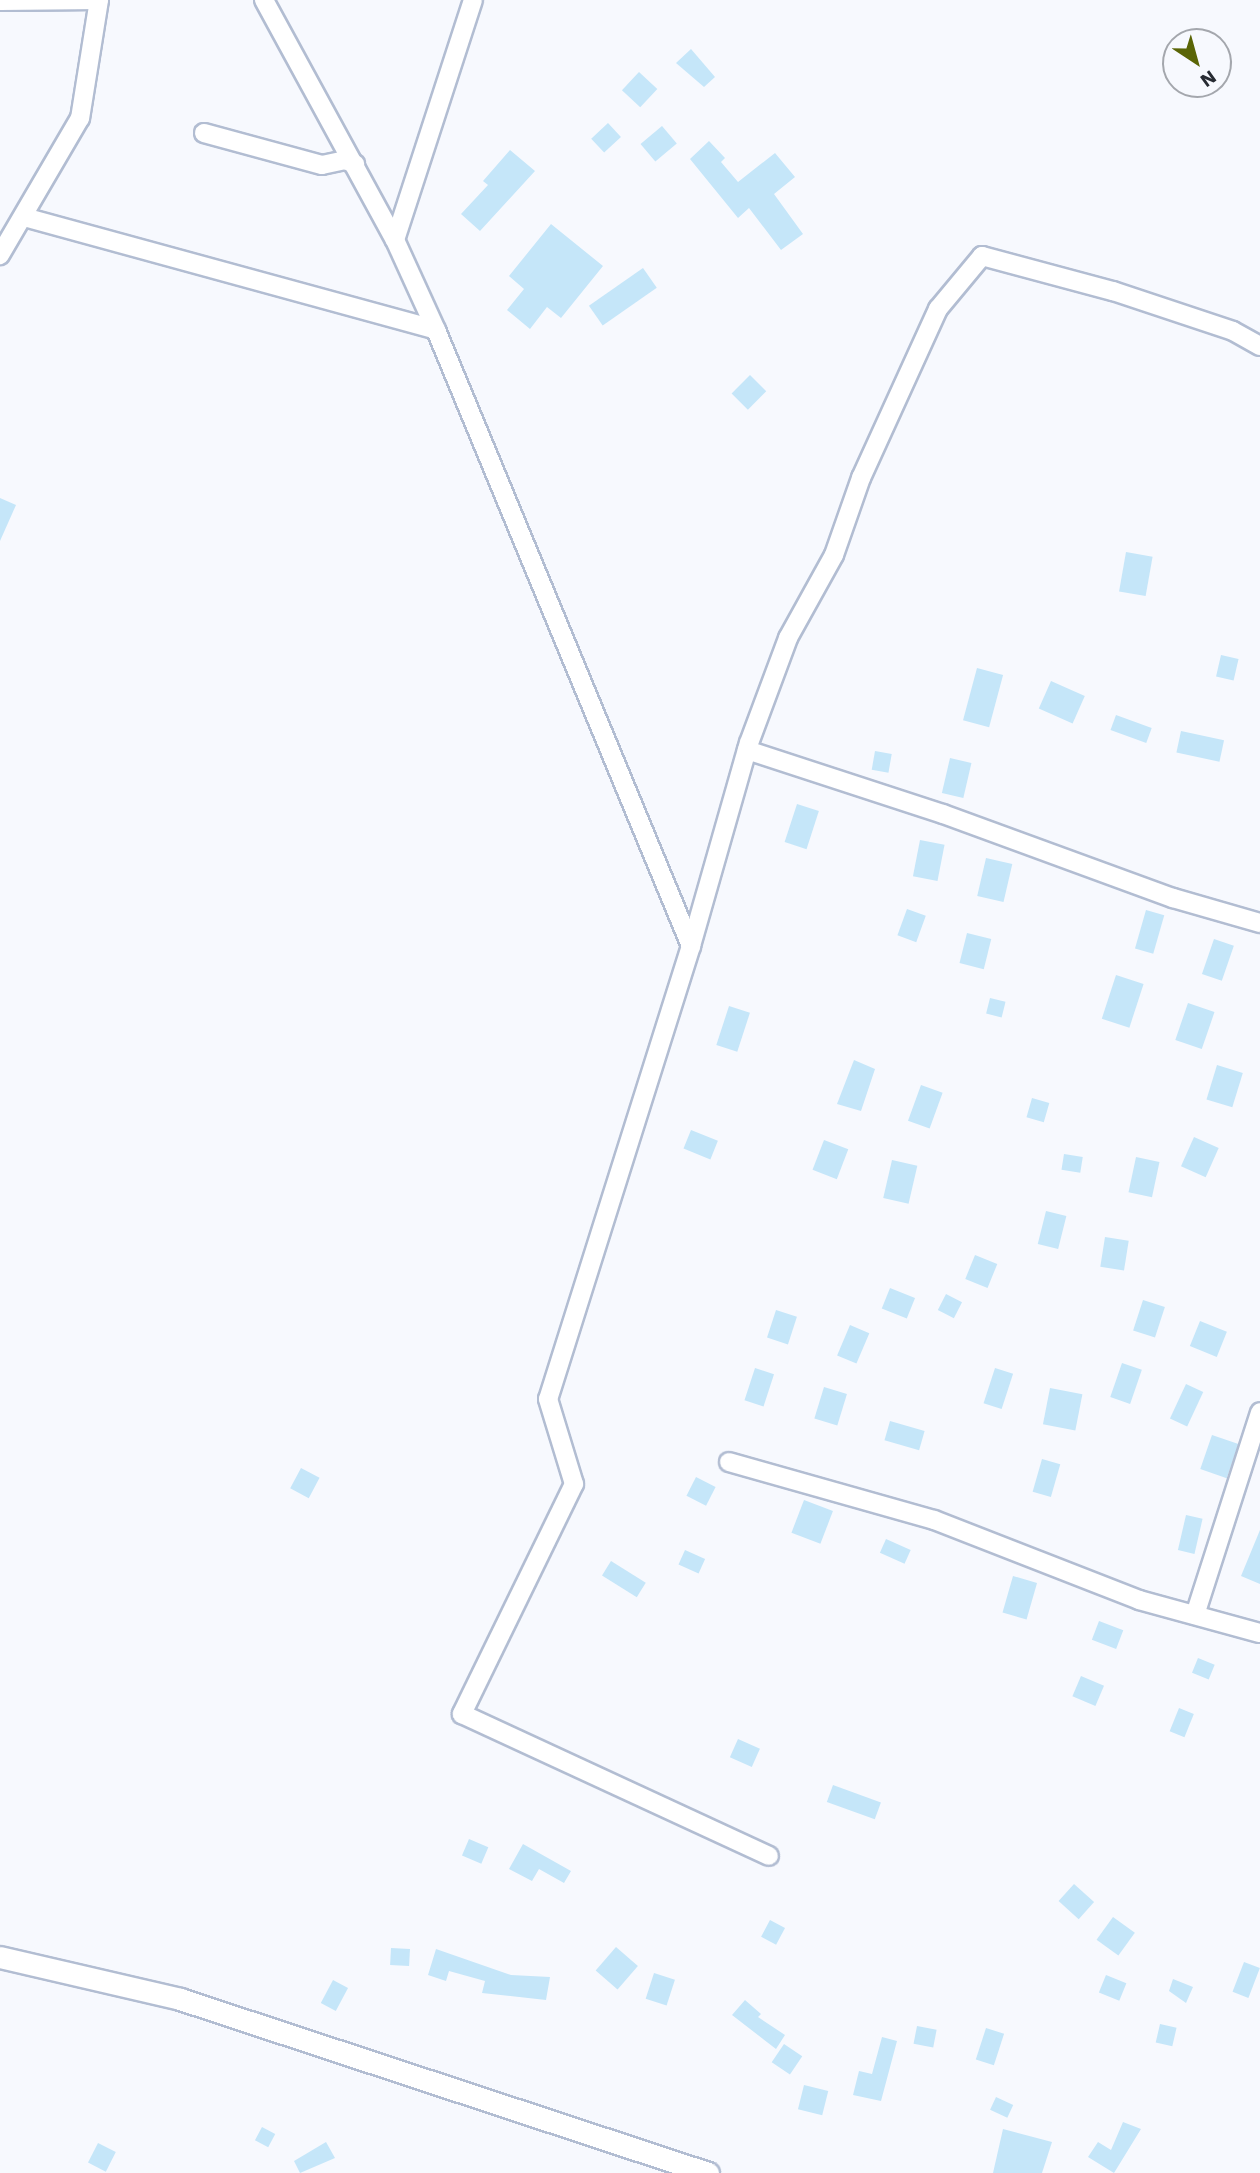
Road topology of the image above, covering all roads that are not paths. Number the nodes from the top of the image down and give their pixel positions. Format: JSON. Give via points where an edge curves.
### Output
{"nodes":[{"id":1,"x":264,"y":0,"type":"edge"},
{"id":2,"x":474,"y":0,"type":"edge"},
{"id":3,"x":0,"y":1,"type":"edge"},
{"id":4,"x":204,"y":133,"type":"dead end"},
{"id":5,"x":355,"y":164,"type":"junction"},
{"id":6,"x":24,"y":217,"type":"junction"},
{"id":7,"x":395,"y":240,"type":"junction"},
{"id":8,"x":0,"y":255,"type":"edge"},
{"id":9,"x":436,"y":330,"type":"junction"},
{"id":10,"x":1260,"y":346,"type":"edge"},
{"id":11,"x":747,"y":750,"type":"junction"},
{"id":12,"x":1260,"y":923,"type":"edge"},
{"id":13,"x":691,"y":946,"type":"junction"},
{"id":14,"x":1260,"y":1412,"type":"edge"},
{"id":15,"x":729,"y":1462,"type":"dead end"},
{"id":16,"x":1195,"y":1615,"type":"junction"},
{"id":17,"x":1260,"y":1633,"type":"edge"},
{"id":18,"x":769,"y":1856,"type":"dead end"},
{"id":19,"x":0,"y":1957,"type":"edge"},
{"id":20,"x":708,"y":2173,"type":"edge"}],
"edges":[{"from":1,"to":5,"type":"street"},
{"from":2,"to":7,"type":"street"},
{"from":3,"to":6,"type":"street","via":[[99,0],[80,118]]},
{"from":4,"to":5,"type":"street","via":[[322,165],[345,160]]},
{"from":5,"to":7,"type":"street"},
{"from":6,"to":8,"type":"street"},
{"from":6,"to":9,"type":"street"},
{"from":7,"to":9,"type":"street"},
{"from":9,"to":13,"type":"street"},
{"from":10,"to":11,"type":"street","via":[[1233,331],[1113,291],[982,256],[939,309],[861,478],[834,555],[788,638]]},
{"from":11,"to":12,"type":"street","via":[[943,814],[1173,898]]},
{"from":11,"to":13,"type":"street"},
{"from":13,"to":18,"type":"street","via":[[548,1399],[575,1484],[462,1714]]},
{"from":14,"to":16,"type":"street"},
{"from":15,"to":16,"type":"street","via":[[934,1520],[1139,1600]]},
{"from":16,"to":17,"type":"street"},
{"from":19,"to":20,"type":"street","via":[[180,1999]]}]}
